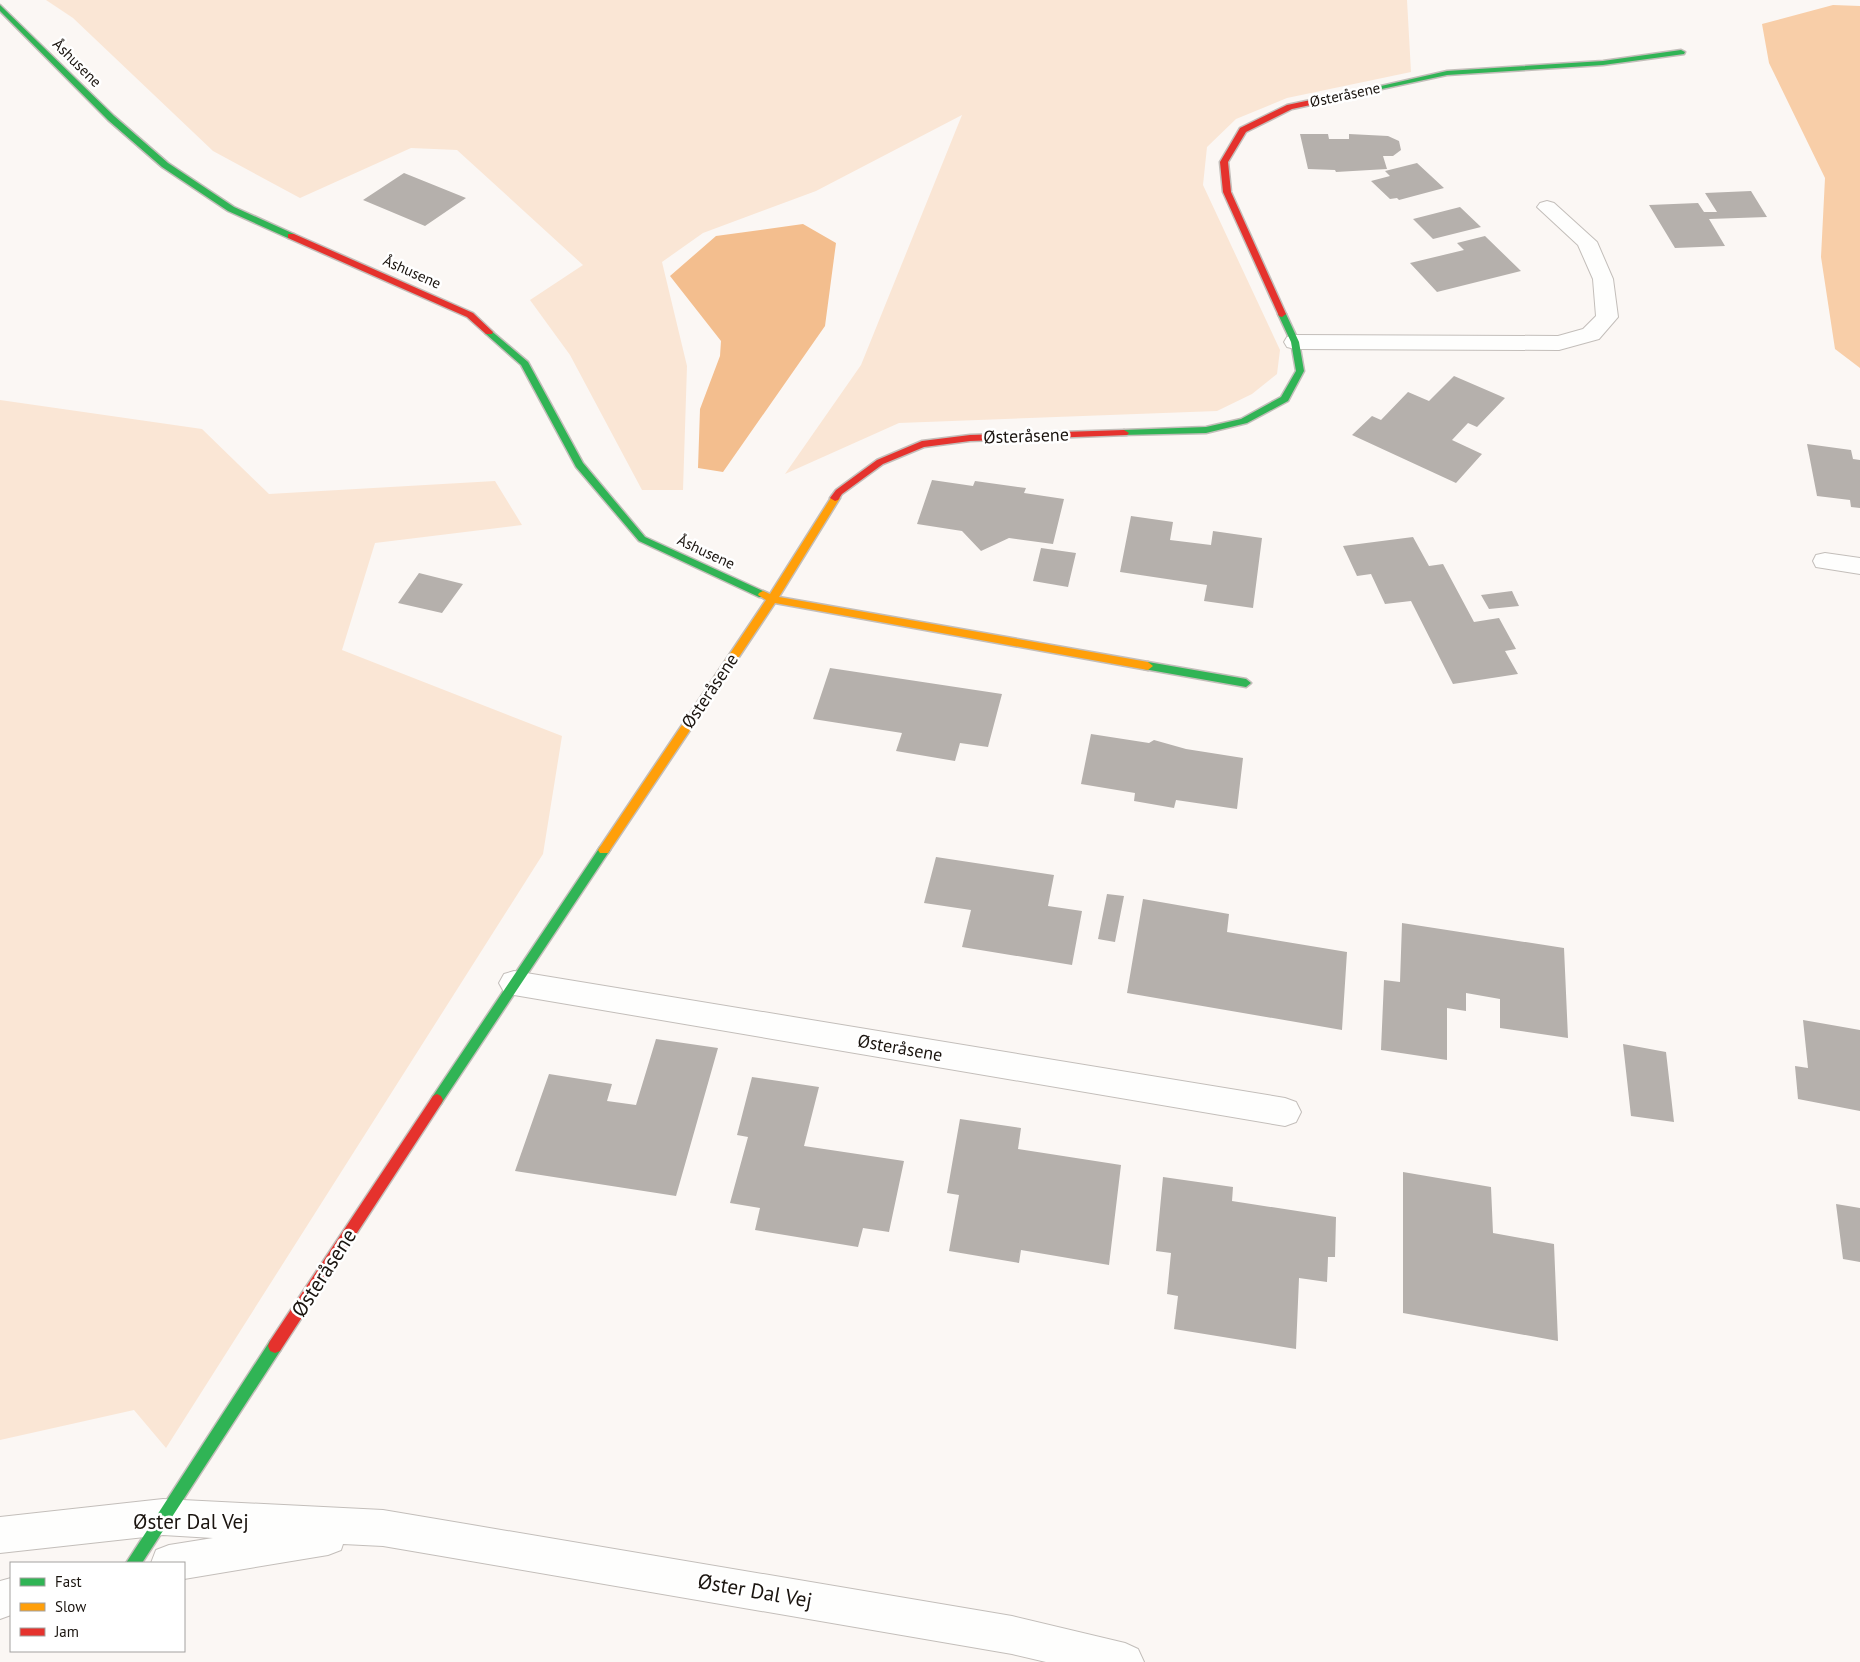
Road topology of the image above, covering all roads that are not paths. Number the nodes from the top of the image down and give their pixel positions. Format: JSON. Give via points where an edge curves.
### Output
{"nodes":[{"id":1,"x":0,"y":7,"type":"edge"},
{"id":2,"x":1682,"y":52,"type":"dead end"},
{"id":3,"x":1547,"y":207,"type":"dead end"},
{"id":4,"x":1295,"y":342,"type":"junction"},
{"id":5,"x":1825,"y":561,"type":"dead end"},
{"id":6,"x":1860,"y":566,"type":"edge"},
{"id":7,"x":772,"y":599,"type":"junction"},
{"id":8,"x":1246,"y":683,"type":"dead end"},
{"id":9,"x":514,"y":983,"type":"junction"},
{"id":10,"x":1285,"y":1112,"type":"dead end"},
{"id":11,"x":163,"y":1517,"type":"junction"},
{"id":12,"x":383,"y":1528,"type":"junction"},
{"id":13,"x":0,"y":1535,"type":"edge"},
{"id":14,"x":134,"y":1562,"type":"edge"},
{"id":15,"x":175,"y":1562,"type":"edge"},
{"id":16,"x":1125,"y":1662,"type":"edge"}],
"edges":[{"from":1,"to":7,"type":"street","name":"Åshusene","via":[[111,118],[165,165],[231,209],[470,314],[525,364],[579,465],[642,540]]},
{"from":2,"to":4,"type":"street","name":"Østeråsene","via":[[1603,63],[1447,73],[1290,108],[1243,130],[1224,162],[1227,192]]},
{"from":3,"to":4,"type":"street","via":[[1587,242],[1604,279],[1607,317],[1591,334],[1559,343]]},
{"from":4,"to":7,"type":"street","name":"Østeråsene","via":[[1300,372],[1285,399],[1244,421],[1206,430],[970,438],[922,444],[880,462],[839,492]]},
{"from":5,"to":6,"type":"street"},
{"from":7,"to":8,"type":"street"},
{"from":7,"to":9,"type":"street","name":"Østeråsene"},
{"from":9,"to":10,"type":"street","name":"Østeråsene"},
{"from":9,"to":11,"type":"street","name":"Østeråsene"},
{"from":11,"to":12,"type":"street","name":"Øster Dal Vej"},
{"from":11,"to":13,"type":"street","name":"Øster Dal Vej"},
{"from":11,"to":14,"type":"street","name":"Østeråsene"},
{"from":12,"to":15,"type":"street","name":"Øster Dal Vej"},
{"from":12,"to":16,"type":"street","name":"Øster Dal Vej","via":[[1012,1635]]}]}
